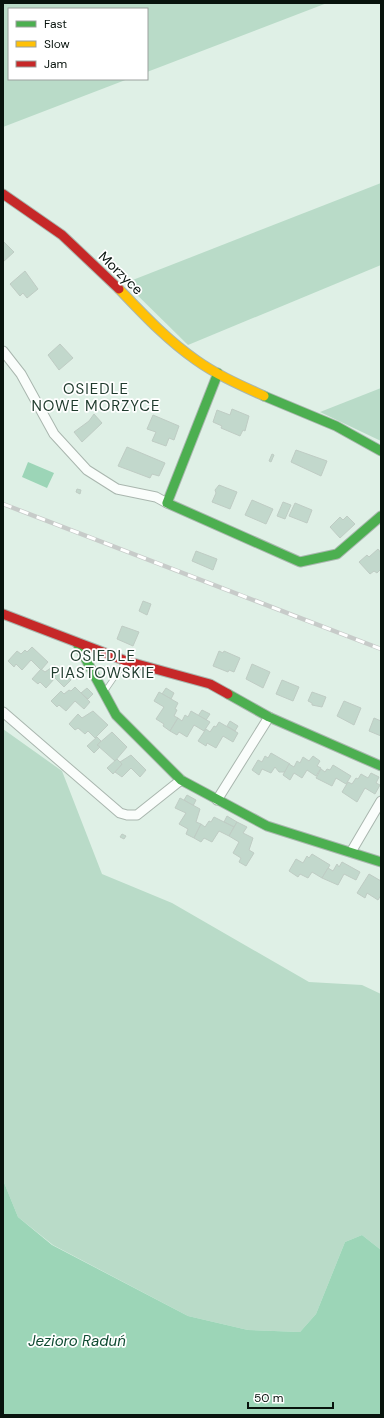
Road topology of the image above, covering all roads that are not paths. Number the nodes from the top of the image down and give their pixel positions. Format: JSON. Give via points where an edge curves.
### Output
{"nodes":[{"id":1,"x":3,"y":194,"type":"edge"},
{"id":2,"x":3,"y":351,"type":"edge"},
{"id":3,"x":218,"y":373,"type":"junction"},
{"id":4,"x":381,"y":451,"type":"edge"},
{"id":5,"x":167,"y":503,"type":"junction"},
{"id":6,"x":381,"y":516,"type":"edge"},
{"id":7,"x":3,"y":614,"type":"edge"},
{"id":8,"x":77,"y":643,"type":"junction"},
{"id":9,"x":126,"y":661,"type":"junction"},
{"id":10,"x":104,"y":693,"type":"junction"},
{"id":11,"x":3,"y":712,"type":"edge"},
{"id":12,"x":269,"y":717,"type":"junction"},
{"id":13,"x":381,"y":766,"type":"edge"},
{"id":14,"x":181,"y":780,"type":"junction"},
{"id":15,"x":217,"y":800,"type":"junction"},
{"id":16,"x":381,"y":801,"type":"edge"},
{"id":17,"x":351,"y":852,"type":"junction"},
{"id":18,"x":381,"y":862,"type":"edge"}],
"edges":[{"from":1,"to":3,"type":"street","name":"Morzyce","via":[[22,205],[70,242],[176,345]]},
{"from":2,"to":5,"type":"street","via":[[21,374],[54,434],[87,470],[117,488],[156,497]]},
{"from":3,"to":4,"type":"street","name":"Morzyce","via":[[348,431]]},
{"from":3,"to":5,"type":"street"},
{"from":5,"to":6,"type":"street","via":[[300,562],[337,554]]},
{"from":7,"to":8,"type":"street"},
{"from":8,"to":9,"type":"street"},
{"from":8,"to":10,"type":"street"},
{"from":9,"to":10,"type":"lane"},
{"from":9,"to":12,"type":"street","via":[[210,684]]},
{"from":10,"to":14,"type":"street","via":[[116,715]]},
{"from":11,"to":14,"type":"street","via":[[120,813],[137,815]]},
{"from":12,"to":13,"type":"street"},
{"from":12,"to":15,"type":"street"},
{"from":14,"to":15,"type":"street"},
{"from":15,"to":17,"type":"street","via":[[267,826]]},
{"from":16,"to":17,"type":"street"},
{"from":17,"to":18,"type":"street"}]}
